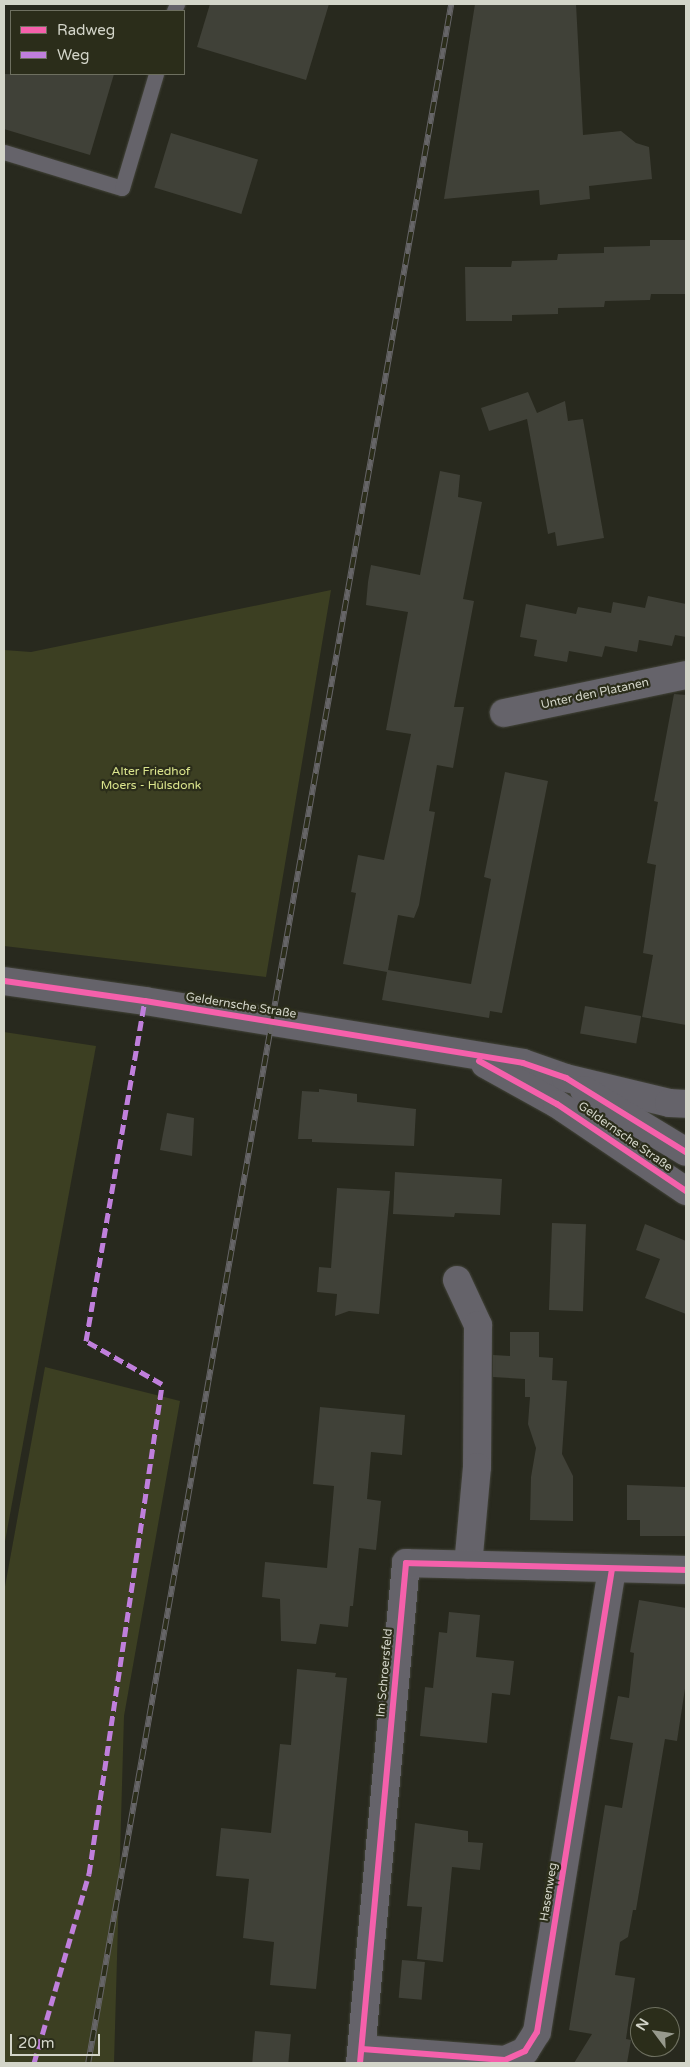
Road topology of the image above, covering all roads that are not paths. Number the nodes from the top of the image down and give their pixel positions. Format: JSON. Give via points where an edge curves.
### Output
{"nodes":[{"id":1,"x":156,"y":75,"type":"edge"},
{"id":2,"x":4,"y":152,"type":"edge"},
{"id":3,"x":686,"y":675,"type":"edge"},
{"id":4,"x":504,"y":713,"type":"dead end"},
{"id":5,"x":4,"y":981,"type":"edge"},
{"id":6,"x":473,"y":1057,"type":"junction"},
{"id":7,"x":566,"y":1078,"type":"junction"},
{"id":8,"x":686,"y":1104,"type":"edge"},
{"id":9,"x":686,"y":1152,"type":"edge"},
{"id":10,"x":686,"y":1191,"type":"edge"},
{"id":11,"x":457,"y":1280,"type":"dead end"},
{"id":12,"x":468,"y":1565,"type":"junction"},
{"id":13,"x":612,"y":1570,"type":"junction"},
{"id":14,"x":686,"y":1570,"type":"edge"},
{"id":15,"x":361,"y":2056,"type":"edge"}],
"edges":[{"from":1,"to":2,"type":"lane","via":[[122,188]]},
{"from":3,"to":4,"type":"street","name":"Unter den Platanen"},
{"from":5,"to":6,"type":"street","name":"Geldernsche Straße","via":[[409,1043]]},
{"from":6,"to":7,"type":"street","name":"Geldernsche Straße","via":[[523,1063]]},
{"from":6,"to":10,"type":"street","name":"Geldernsche Straße","via":[[556,1104]]},
{"from":7,"to":8,"type":"street","name":"Geldernsche Straße","via":[[669,1103]]},
{"from":7,"to":9,"type":"street","name":"Geldernsche Straße"},
{"from":11,"to":12,"type":"street","via":[[478,1325],[477,1467]]},
{"from":12,"to":13,"type":"street","name":"Im Schroersfeld"},
{"from":12,"to":15,"type":"street","name":"Im Schroersfeld","via":[[406,1563]]},
{"from":13,"to":14,"type":"street","name":"Im Schroersfeld"},
{"from":13,"to":15,"type":"street","name":"Hasenweg","via":[[538,2032],[526,2051],[505,2060]]}]}
